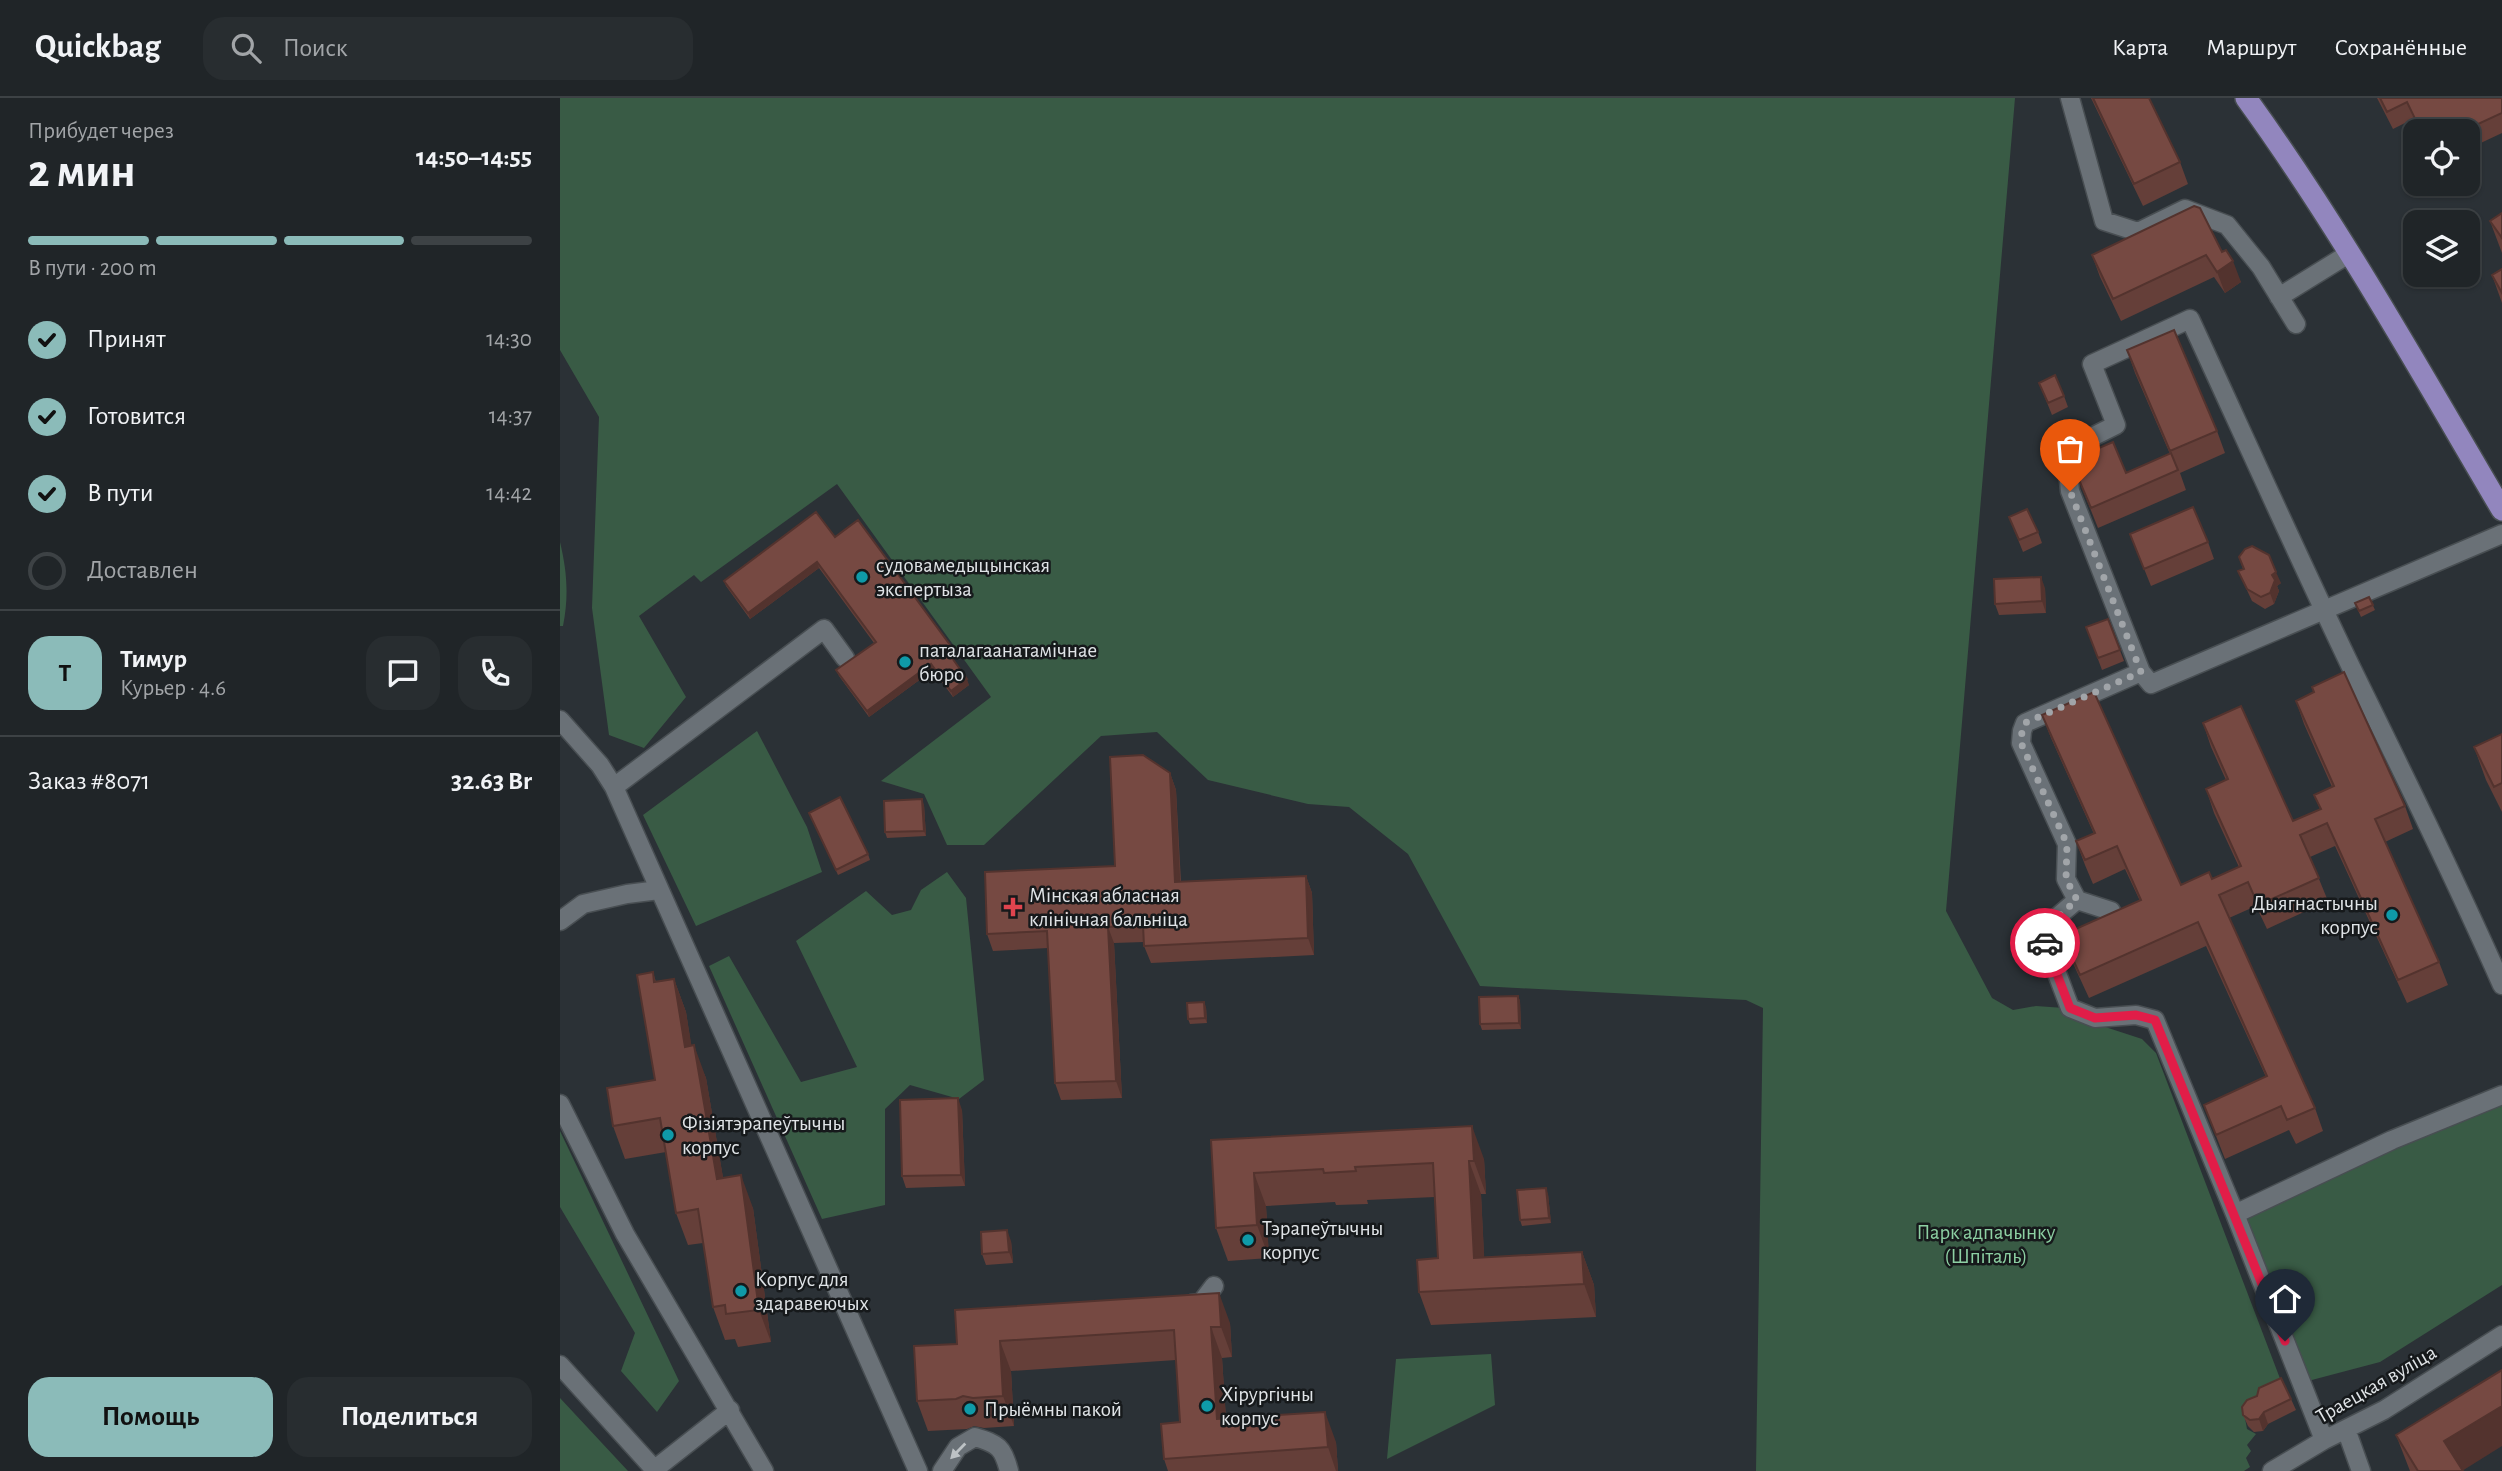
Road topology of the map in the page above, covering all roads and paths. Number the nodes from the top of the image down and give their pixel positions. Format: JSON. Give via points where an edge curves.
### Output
{"nodes":[{"id":1,"x":2070,"y":98,"type":"edge"},
{"id":2,"x":2246,"y":98,"type":"edge"},
{"id":3,"x":2350,"y":253,"type":"junction"},
{"id":4,"x":2279,"y":297,"type":"junction"},
{"id":5,"x":2296,"y":324,"type":"dead end"},
{"id":6,"x":2502,"y":510,"type":"edge"},
{"id":7,"x":2502,"y":534,"type":"edge"},
{"id":8,"x":2326,"y":610,"type":"junction"},
{"id":9,"x":845,"y":658,"type":"dead end"},
{"id":10,"x":2141,"y":672,"type":"junction"},
{"id":11,"x":560,"y":720,"type":"edge"},
{"id":12,"x":614,"y":787,"type":"junction"},
{"id":13,"x":659,"y":890,"type":"junction"},
{"id":14,"x":2077,"y":900,"type":"junction"},
{"id":15,"x":560,"y":921,"type":"edge"},
{"id":16,"x":2117,"y":926,"type":"edge"},
{"id":17,"x":2502,"y":985,"type":"edge"},
{"id":18,"x":2502,"y":1095,"type":"edge"},
{"id":19,"x":560,"y":1104,"type":"edge"},
{"id":20,"x":2235,"y":1214,"type":"junction"},
{"id":21,"x":1214,"y":1286,"type":"dead end"},
{"id":22,"x":1177,"y":1305,"type":"edge"},
{"id":23,"x":2502,"y":1335,"type":"edge"},
{"id":24,"x":560,"y":1365,"type":"edge"},
{"id":25,"x":730,"y":1410,"type":"junction"},
{"id":26,"x":2346,"y":1429,"type":"junction"},
{"id":27,"x":2324,"y":1440,"type":"junction"},
{"id":28,"x":656,"y":1470,"type":"edge"},
{"id":29,"x":764,"y":1471,"type":"edge"},
{"id":30,"x":918,"y":1471,"type":"edge"},
{"id":31,"x":942,"y":1471,"type":"edge"},
{"id":32,"x":1009,"y":1471,"type":"edge"},
{"id":33,"x":2272,"y":1471,"type":"edge"},
{"id":34,"x":2361,"y":1471,"type":"edge"}],
"edges":[{"from":1,"to":4,"type":"street","via":[[2104,221],[2138,232],[2185,209],[2227,225]]},
{"from":2,"to":3,"type":"main road"},
{"from":3,"to":4,"type":"street"},
{"from":3,"to":6,"type":"main road"},
{"from":4,"to":5,"type":"street"},
{"from":7,"to":8,"type":"street"},
{"from":8,"to":10,"type":"street","via":[[2151,684]]},
{"from":8,"to":10,"type":"street","via":[[2189,319],[2092,365],[2116,425],[2074,446],[2067,461],[2070,491]]},
{"from":8,"to":17,"type":"street"},
{"from":9,"to":12,"type":"street","via":[[824,629]]},
{"from":10,"to":14,"type":"street","via":[[2025,723],[2022,731],[2021,743],[2067,844],[2066,879]]},
{"from":11,"to":12,"type":"street"},
{"from":12,"to":13,"type":"street"},
{"from":13,"to":15,"type":"street","via":[[583,904]]},
{"from":13,"to":30,"type":"street"},
{"from":14,"to":16,"type":"street","via":[[2111,911]]},
{"from":14,"to":20,"type":"street","via":[[2041,931],[2070,1008],[2095,1018],[2136,1015],[2155,1020]]},
{"from":18,"to":20,"type":"street","via":[[2392,1140]]},
{"from":19,"to":25,"type":"street","via":[[625,1234]]},
{"from":20,"to":27,"type":"street"},
{"from":21,"to":22,"type":"street","via":[[1201,1303]]},
{"from":23,"to":26,"type":"street","name":"Траецкая вуліца"},
{"from":24,"to":28,"type":"street"},
{"from":25,"to":28,"type":"street"},
{"from":25,"to":29,"type":"street"},
{"from":26,"to":27,"type":"street","name":"Траецкая вуліца"},
{"from":26,"to":34,"type":"street"},
{"from":27,"to":33,"type":"street","name":"Траецкая вуліца"},
{"from":32,"to":31,"type":"street","one_way":true,"via":[[1005,1453],[990,1441],[975,1437],[958,1447]]}]}
